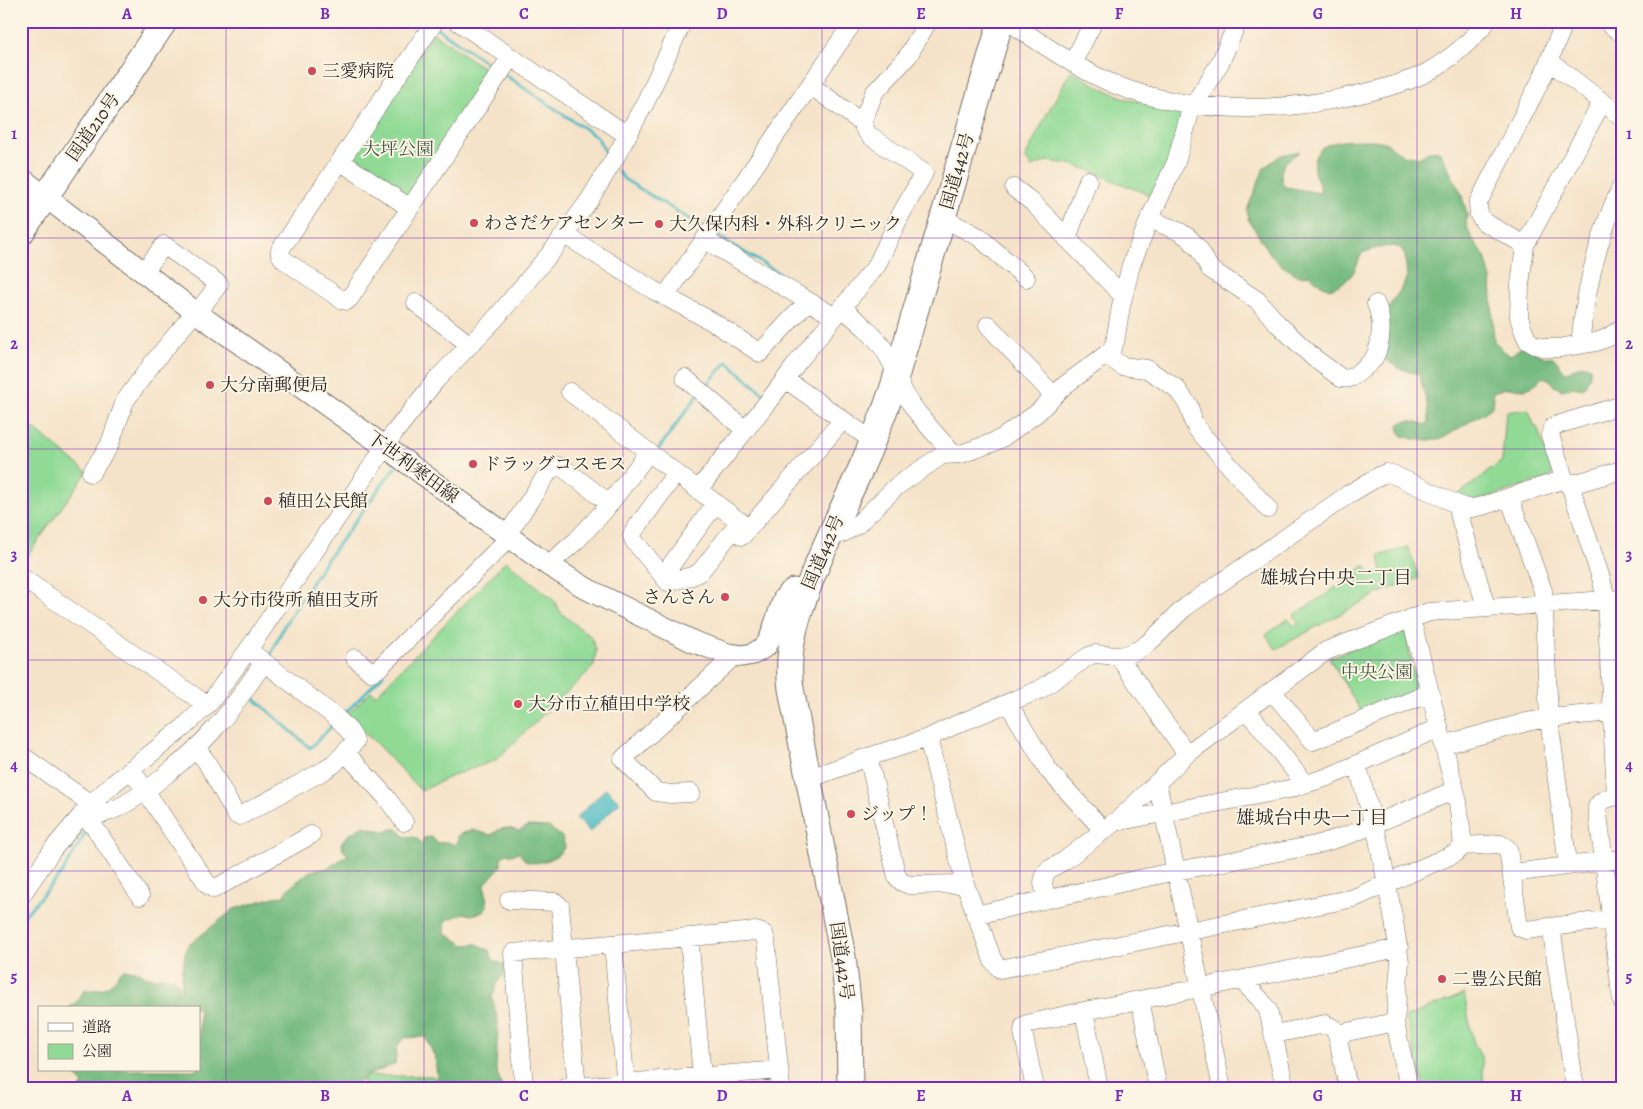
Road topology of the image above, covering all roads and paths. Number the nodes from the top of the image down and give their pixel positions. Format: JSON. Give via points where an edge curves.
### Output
{"nodes":[{"id":1,"x":147,"y":21,"type":"edge"},
{"id":2,"x":165,"y":21,"type":"edge"},
{"id":3,"x":457,"y":21,"type":"edge"},
{"id":4,"x":683,"y":21,"type":"edge"},
{"id":5,"x":854,"y":21,"type":"edge"},
{"id":6,"x":928,"y":21,"type":"edge"},
{"id":7,"x":1094,"y":21,"type":"edge"},
{"id":8,"x":1238,"y":21,"type":"edge"},
{"id":9,"x":1487,"y":21,"type":"edge"},
{"id":10,"x":1565,"y":21,"type":"edge"},
{"id":11,"x":1606,"y":21,"type":"edge"},
{"id":12,"x":1002,"y":25,"type":"edge"},
{"id":13,"x":431,"y":26,"type":"edge"},
{"id":14,"x":1622,"y":34,"type":"edge"},
{"id":15,"x":1073,"y":62,"type":"junction"},
{"id":16,"x":1549,"y":62,"type":"junction"},
{"id":17,"x":503,"y":67,"type":"junction"},
{"id":18,"x":810,"y":85,"type":"junction"},
{"id":19,"x":1602,"y":102,"type":"junction"},
{"id":20,"x":1193,"y":104,"type":"junction"},
{"id":21,"x":1622,"y":117,"type":"edge"},
{"id":22,"x":863,"y":121,"type":"junction"},
{"id":23,"x":627,"y":135,"type":"junction"},
{"id":24,"x":340,"y":161,"type":"junction"},
{"id":25,"x":1088,"y":180,"type":"dead end"},
{"id":26,"x":1622,"y":185,"type":"edge"},
{"id":27,"x":1014,"y":188,"type":"dead end"},
{"id":28,"x":31,"y":192,"type":"edge"},
{"id":29,"x":410,"y":208,"type":"junction"},
{"id":30,"x":943,"y":218,"type":"junction"},
{"id":31,"x":1150,"y":219,"type":"junction"},
{"id":32,"x":21,"y":233,"type":"edge"},
{"id":33,"x":565,"y":235,"type":"junction"},
{"id":34,"x":1067,"y":239,"type":"junction"},
{"id":35,"x":705,"y":240,"type":"junction"},
{"id":36,"x":1525,"y":246,"type":"junction"},
{"id":37,"x":143,"y":273,"type":"junction"},
{"id":38,"x":1026,"y":278,"type":"dead end"},
{"id":39,"x":1123,"y":296,"type":"junction"},
{"id":40,"x":665,"y":297,"type":"junction"},
{"id":41,"x":808,"y":301,"type":"junction"},
{"id":42,"x":416,"y":303,"type":"dead end"},
{"id":43,"x":1376,"y":304,"type":"dead end"},
{"id":44,"x":196,"y":312,"type":"junction"},
{"id":45,"x":838,"y":313,"type":"junction"},
{"id":46,"x":988,"y":326,"type":"dead end"},
{"id":47,"x":1622,"y":328,"type":"edge"},
{"id":48,"x":470,"y":345,"type":"junction"},
{"id":49,"x":1580,"y":345,"type":"junction"},
{"id":50,"x":1106,"y":355,"type":"junction"},
{"id":51,"x":897,"y":375,"type":"junction"},
{"id":52,"x":685,"y":378,"type":"dead end"},
{"id":53,"x":785,"y":379,"type":"junction"},
{"id":54,"x":570,"y":392,"type":"dead end"},
{"id":55,"x":1054,"y":396,"type":"junction"},
{"id":56,"x":1622,"y":405,"type":"edge"},
{"id":57,"x":843,"y":420,"type":"junction"},
{"id":58,"x":745,"y":430,"type":"junction"},
{"id":59,"x":873,"y":441,"type":"junction"},
{"id":60,"x":384,"y":446,"type":"junction"},
{"id":61,"x":649,"y":452,"type":"junction"},
{"id":62,"x":953,"y":454,"type":"junction"},
{"id":63,"x":1622,"y":470,"type":"edge"},
{"id":64,"x":91,"y":473,"type":"dead end"},
{"id":65,"x":676,"y":473,"type":"junction"},
{"id":66,"x":1567,"y":482,"type":"junction"},
{"id":67,"x":698,"y":490,"type":"junction"},
{"id":68,"x":1510,"y":497,"type":"junction"},
{"id":69,"x":716,"y":503,"type":"junction"},
{"id":70,"x":610,"y":504,"type":"junction"},
{"id":71,"x":1460,"y":506,"type":"junction"},
{"id":72,"x":1268,"y":509,"type":"dead end"},
{"id":73,"x":744,"y":525,"type":"junction"},
{"id":74,"x":509,"y":536,"type":"junction"},
{"id":75,"x":829,"y":537,"type":"junction"},
{"id":76,"x":548,"y":565,"type":"junction"},
{"id":77,"x":663,"y":576,"type":"junction"},
{"id":78,"x":21,"y":577,"type":"edge"},
{"id":79,"x":806,"y":593,"type":"junction"},
{"id":80,"x":1614,"y":599,"type":"edge"},
{"id":81,"x":1542,"y":604,"type":"junction"},
{"id":82,"x":1486,"y":607,"type":"junction"},
{"id":83,"x":1411,"y":618,"type":"junction"},
{"id":84,"x":248,"y":650,"type":"junction"},
{"id":85,"x":734,"y":656,"type":"junction"},
{"id":86,"x":1118,"y":656,"type":"junction"},
{"id":87,"x":355,"y":658,"type":"dead end"},
{"id":88,"x":264,"y":662,"type":"junction"},
{"id":89,"x":1616,"y":676,"type":"edge"},
{"id":90,"x":1272,"y":691,"type":"junction"},
{"id":91,"x":1430,"y":694,"type":"junction"},
{"id":92,"x":1008,"y":703,"type":"junction"},
{"id":93,"x":207,"y":705,"type":"junction"},
{"id":94,"x":1247,"y":710,"type":"junction"},
{"id":95,"x":1612,"y":712,"type":"junction"},
{"id":96,"x":1549,"y":718,"type":"junction"},
{"id":97,"x":1441,"y":736,"type":"junction"},
{"id":98,"x":1617,"y":736,"type":"edge"},
{"id":99,"x":928,"y":738,"type":"junction"},
{"id":100,"x":196,"y":748,"type":"junction"},
{"id":101,"x":346,"y":752,"type":"junction"},
{"id":102,"x":1187,"y":754,"type":"junction"},
{"id":103,"x":21,"y":755,"type":"edge"},
{"id":104,"x":868,"y":756,"type":"junction"},
{"id":105,"x":1357,"y":764,"type":"junction"},
{"id":106,"x":131,"y":769,"type":"junction"},
{"id":107,"x":808,"y":779,"type":"junction"},
{"id":108,"x":1157,"y":782,"type":"junction"},
{"id":109,"x":1305,"y":784,"type":"junction"},
{"id":110,"x":1455,"y":790,"type":"junction"},
{"id":111,"x":691,"y":793,"type":"dead end"},
{"id":112,"x":148,"y":794,"type":"junction"},
{"id":113,"x":1619,"y":796,"type":"edge"},
{"id":114,"x":1163,"y":813,"type":"junction"},
{"id":115,"x":90,"y":817,"type":"junction"},
{"id":116,"x":404,"y":822,"type":"dead end"},
{"id":117,"x":1375,"y":824,"type":"junction"},
{"id":118,"x":1110,"y":826,"type":"junction"},
{"id":119,"x":311,"y":836,"type":"dead end"},
{"id":120,"x":1463,"y":846,"type":"junction"},
{"id":121,"x":1622,"y":859,"type":"edge"},
{"id":122,"x":1604,"y":861,"type":"junction"},
{"id":123,"x":1568,"y":866,"type":"junction"},
{"id":124,"x":1176,"y":871,"type":"junction"},
{"id":125,"x":1512,"y":873,"type":"junction"},
{"id":126,"x":965,"y":884,"type":"junction"},
{"id":127,"x":1387,"y":884,"type":"junction"},
{"id":128,"x":21,"y":896,"type":"edge"},
{"id":129,"x":140,"y":896,"type":"dead end"},
{"id":130,"x":1046,"y":899,"type":"junction"},
{"id":131,"x":510,"y":900,"type":"dead end"},
{"id":132,"x":975,"y":914,"type":"junction"},
{"id":133,"x":1616,"y":919,"type":"edge"},
{"id":134,"x":1551,"y":927,"type":"junction"},
{"id":135,"x":1189,"y":931,"type":"junction"},
{"id":136,"x":689,"y":937,"type":"junction"},
{"id":137,"x":613,"y":944,"type":"junction"},
{"id":138,"x":564,"y":948,"type":"junction"},
{"id":139,"x":1399,"y":948,"type":"junction"},
{"id":140,"x":1620,"y":979,"type":"edge"},
{"id":141,"x":1241,"y":980,"type":"junction"},
{"id":142,"x":1201,"y":988,"type":"junction"},
{"id":143,"x":1140,"y":1000,"type":"junction"},
{"id":144,"x":1622,"y":1001,"type":"edge"},
{"id":145,"x":1084,"y":1011,"type":"junction"},
{"id":146,"x":1396,"y":1022,"type":"junction"},
{"id":147,"x":1274,"y":1034,"type":"junction"},
{"id":148,"x":1336,"y":1034,"type":"junction"},
{"id":149,"x":779,"y":1070,"type":"junction"},
{"id":150,"x":702,"y":1082,"type":"edge"},
{"id":151,"x":626,"y":1085,"type":"edge"},
{"id":152,"x":573,"y":1087,"type":"edge"},
{"id":153,"x":524,"y":1088,"type":"edge"},
{"id":154,"x":781,"y":1088,"type":"edge"},
{"id":155,"x":850,"y":1088,"type":"edge"},
{"id":156,"x":1035,"y":1088,"type":"edge"},
{"id":157,"x":1099,"y":1088,"type":"edge"},
{"id":158,"x":1158,"y":1088,"type":"edge"},
{"id":159,"x":1222,"y":1088,"type":"edge"},
{"id":160,"x":1285,"y":1088,"type":"edge"},
{"id":161,"x":1348,"y":1088,"type":"edge"},
{"id":162,"x":1408,"y":1088,"type":"edge"},
{"id":163,"x":1575,"y":1088,"type":"edge"}],
"edges":[{"from":1,"to":28,"type":"highway","name":"国道210号"},
{"from":2,"to":28,"type":"highway","name":"国道210号"},
{"from":3,"to":17,"type":"street"},
{"from":4,"to":23,"type":"street"},
{"from":5,"to":18,"type":"street"},
{"from":6,"to":22,"type":"street","via":[[908,56],[876,89]]},
{"from":7,"to":15,"type":"street"},
{"from":8,"to":20,"type":"street","via":[[1220,63]]},
{"from":9,"to":20,"type":"street","via":[[1464,45],[1435,67],[1391,86],[1295,107],[1256,109]]},
{"from":10,"to":16,"type":"street"},
{"from":11,"to":14,"type":"street"},
{"from":12,"to":15,"type":"street"},
{"from":12,"to":30,"type":"highway","name":"国道442号"},
{"from":13,"to":24,"type":"street"},
{"from":15,"to":20,"type":"street","via":[[1129,90]]},
{"from":16,"to":19,"type":"street"},
{"from":16,"to":36,"type":"street","via":[[1478,203],[1479,215],[1484,222]]},
{"from":17,"to":23,"type":"street"},
{"from":17,"to":29,"type":"street"},
{"from":18,"to":22,"type":"street","via":[[857,120]]},
{"from":18,"to":35,"type":"street"},
{"from":19,"to":21,"type":"street"},
{"from":19,"to":36,"type":"street"},
{"from":20,"to":31,"type":"street","via":[[1176,162]]},
{"from":22,"to":45,"type":"street","via":[[869,135],[924,173],[880,261]]},
{"from":23,"to":33,"type":"street"},
{"from":24,"to":29,"type":"street"},
{"from":24,"to":29,"type":"street","via":[[282,246],[280,254],[342,300],[350,298]]},
{"from":25,"to":34,"type":"street"},
{"from":26,"to":49,"type":"street","via":[[1592,271]]},
{"from":27,"to":34,"type":"street"},
{"from":28,"to":32,"type":"highway","name":"国道210号"},
{"from":28,"to":37,"type":"main road","name":"下世利寒田線"},
{"from":30,"to":38,"type":"street","via":[[975,234]]},
{"from":30,"to":51,"type":"highway","name":"国道442号"},
{"from":31,"to":39,"type":"street","via":[[1131,265]]},
{"from":31,"to":43,"type":"street","via":[[1189,238],[1210,270],[1257,300],[1314,358],[1341,378],[1352,378],[1375,355],[1380,316]]},
{"from":33,"to":40,"type":"street"},
{"from":33,"to":48,"type":"street","via":[[495,320]]},
{"from":34,"to":39,"type":"street"},
{"from":35,"to":40,"type":"street"},
{"from":35,"to":41,"type":"street"},
{"from":36,"to":49,"type":"street","via":[[1520,285],[1522,330],[1534,346]]},
{"from":37,"to":44,"type":"main road","name":"下世利寒田線"},
{"from":37,"to":44,"type":"street","via":[[164,245],[219,284]]},
{"from":39,"to":50,"type":"street","via":[[1115,342]]},
{"from":40,"to":41,"type":"street","via":[[760,353]]},
{"from":41,"to":45,"type":"street"},
{"from":42,"to":48,"type":"street"},
{"from":44,"to":60,"type":"main road","name":"下世利寒田線"},
{"from":44,"to":64,"type":"street","via":[[125,402],[109,446]]},
{"from":45,"to":51,"type":"street","via":[[874,336]]},
{"from":45,"to":53,"type":"street"},
{"from":46,"to":55,"type":"street"},
{"from":47,"to":49,"type":"street","via":[[1607,338]]},
{"from":48,"to":60,"type":"street","via":[[436,380]]},
{"from":50,"to":55,"type":"street"},
{"from":50,"to":72,"type":"street","via":[[1122,366],[1147,369],[1176,388],[1189,406],[1197,429]]},
{"from":51,"to":59,"type":"highway","name":"国道442号"},
{"from":51,"to":62,"type":"street","via":[[910,401]]},
{"from":52,"to":58,"type":"street"},
{"from":53,"to":57,"type":"street"},
{"from":53,"to":58,"type":"street"},
{"from":54,"to":61,"type":"street"},
{"from":55,"to":62,"type":"street","via":[[995,442]]},
{"from":56,"to":66,"type":"street","via":[[1554,426],[1550,435]]},
{"from":57,"to":59,"type":"street"},
{"from":57,"to":73,"type":"street"},
{"from":58,"to":67,"type":"street"},
{"from":59,"to":75,"type":"highway","name":"国道442号"},
{"from":60,"to":74,"type":"main road","name":"下世利寒田線"},
{"from":60,"to":84,"type":"street"},
{"from":61,"to":65,"type":"street"},
{"from":61,"to":70,"type":"street"},
{"from":62,"to":75,"type":"street","via":[[942,455],[916,472],[858,524]]},
{"from":63,"to":66,"type":"street","via":[[1587,481]]},
{"from":65,"to":67,"type":"street"},
{"from":65,"to":77,"type":"street","via":[[632,536]]},
{"from":66,"to":68,"type":"street","via":[[1559,480]]},
{"from":66,"to":80,"type":"street","via":[[1601,578]]},
{"from":67,"to":69,"type":"street"},
{"from":68,"to":71,"type":"street","via":[[1476,508]]},
{"from":68,"to":81,"type":"street","via":[[1542,586]]},
{"from":69,"to":73,"type":"street"},
{"from":69,"to":77,"type":"street"},
{"from":70,"to":74,"type":"street","via":[[562,467],[556,466],[549,471]]},
{"from":70,"to":76,"type":"street","via":[[577,540]]},
{"from":71,"to":82,"type":"street","via":[[1459,514]]},
{"from":71,"to":86,"type":"street","via":[[1392,474],[1383,474],[1187,606],[1142,648]]},
{"from":73,"to":77,"type":"street","via":[[700,572],[670,583]]},
{"from":74,"to":76,"type":"main road","name":"下世利寒田線"},
{"from":74,"to":87,"type":"street","via":[[378,669],[372,672]]},
{"from":75,"to":79,"type":"highway","name":"国道442号"},
{"from":76,"to":85,"type":"main road","name":"下世利寒田線","via":[[652,622]]},
{"from":78,"to":93,"type":"street"},
{"from":79,"to":85,"type":"main road","via":[[794,589],[788,593],[770,639],[763,648],[749,655]]},
{"from":79,"to":107,"type":"highway","name":"国道442号","via":[[793,630],[789,661]]},
{"from":80,"to":81,"type":"street"},
{"from":80,"to":89,"type":"street"},
{"from":81,"to":82,"type":"street"},
{"from":81,"to":96,"type":"street"},
{"from":82,"to":83,"type":"street","via":[[1429,612]]},
{"from":83,"to":90,"type":"street","via":[[1326,651]]},
{"from":83,"to":91,"type":"street"},
{"from":84,"to":88,"type":"street"},
{"from":84,"to":93,"type":"street"},
{"from":85,"to":111,"type":"street","via":[[623,759],[656,792]]},
{"from":86,"to":92,"type":"street","via":[[1092,654],[1047,685]]},
{"from":86,"to":102,"type":"street"},
{"from":88,"to":100,"type":"street","via":[[217,726]]},
{"from":88,"to":101,"type":"street","via":[[338,720],[355,740]]},
{"from":89,"to":95,"type":"street"},
{"from":90,"to":91,"type":"street","via":[[1313,741]]},
{"from":90,"to":94,"type":"street"},
{"from":91,"to":97,"type":"street"},
{"from":92,"to":99,"type":"street"},
{"from":92,"to":118,"type":"street","via":[[1049,771]]},
{"from":93,"to":106,"type":"street"},
{"from":94,"to":102,"type":"street"},
{"from":94,"to":109,"type":"street"},
{"from":95,"to":96,"type":"street"},
{"from":95,"to":98,"type":"street"},
{"from":96,"to":97,"type":"street"},
{"from":96,"to":123,"type":"street"},
{"from":97,"to":105,"type":"street"},
{"from":97,"to":110,"type":"street"},
{"from":98,"to":113,"type":"street"},
{"from":99,"to":104,"type":"street"},
{"from":99,"to":126,"type":"street"},
{"from":100,"to":101,"type":"street","via":[[238,816],[325,770]]},
{"from":100,"to":112,"type":"street"},
{"from":101,"to":116,"type":"street"},
{"from":102,"to":108,"type":"street"},
{"from":103,"to":115,"type":"street"},
{"from":104,"to":107,"type":"street"},
{"from":104,"to":126,"type":"street","via":[[898,877],[909,885]]},
{"from":105,"to":109,"type":"street"},
{"from":105,"to":117,"type":"street"},
{"from":106,"to":112,"type":"street"},
{"from":106,"to":115,"type":"street"},
{"from":107,"to":155,"type":"highway","name":"国道442号","via":[[843,958],[849,1011]]},
{"from":108,"to":114,"type":"street"},
{"from":108,"to":118,"type":"street"},
{"from":109,"to":114,"type":"street"},
{"from":110,"to":117,"type":"street"},
{"from":110,"to":120,"type":"street"},
{"from":112,"to":115,"type":"street"},
{"from":112,"to":119,"type":"street","via":[[208,885],[214,889]]},
{"from":113,"to":122,"type":"street","via":[[1603,799],[1596,807]]},
{"from":114,"to":118,"type":"street"},
{"from":114,"to":124,"type":"street"},
{"from":115,"to":128,"type":"street","via":[[53,849]]},
{"from":115,"to":129,"type":"street"},
{"from":117,"to":124,"type":"street","via":[[1316,845]]},
{"from":117,"to":127,"type":"street"},
{"from":118,"to":130,"type":"street","via":[[1045,874]]},
{"from":120,"to":125,"type":"street","via":[[1500,844],[1508,849]]},
{"from":120,"to":127,"type":"street","via":[[1456,853]]},
{"from":121,"to":122,"type":"street"},
{"from":122,"to":123,"type":"street"},
{"from":122,"to":133,"type":"street"},
{"from":123,"to":125,"type":"street"},
{"from":124,"to":130,"type":"street"},
{"from":124,"to":135,"type":"street"},
{"from":125,"to":134,"type":"street","via":[[1520,927],[1526,930]]},
{"from":126,"to":132,"type":"street"},
{"from":127,"to":135,"type":"street","via":[[1354,898]]},
{"from":127,"to":139,"type":"street"},
{"from":130,"to":132,"type":"street"},
{"from":131,"to":138,"type":"street","via":[[559,904]]},
{"from":132,"to":135,"type":"street","via":[[993,961],[1000,969]]},
{"from":133,"to":134,"type":"street"},
{"from":133,"to":140,"type":"street"},
{"from":134,"to":163,"type":"street"},
{"from":135,"to":142,"type":"street"},
{"from":136,"to":137,"type":"street"},
{"from":136,"to":149,"type":"street","via":[[756,931],[764,934]]},
{"from":136,"to":150,"type":"street"},
{"from":137,"to":138,"type":"street"},
{"from":137,"to":151,"type":"street"},
{"from":138,"to":152,"type":"street"},
{"from":138,"to":153,"type":"street","via":[[513,953]]},
{"from":139,"to":141,"type":"street"},
{"from":139,"to":146,"type":"street"},
{"from":140,"to":144,"type":"street"},
{"from":141,"to":142,"type":"street"},
{"from":141,"to":147,"type":"street","via":[[1264,1004]]},
{"from":142,"to":143,"type":"street"},
{"from":142,"to":159,"type":"street"},
{"from":143,"to":145,"type":"street"},
{"from":143,"to":158,"type":"street"},
{"from":145,"to":156,"type":"street","via":[[1024,1026]]},
{"from":145,"to":157,"type":"street"},
{"from":146,"to":148,"type":"street"},
{"from":146,"to":162,"type":"street"},
{"from":147,"to":148,"type":"street","via":[[1325,1024]]},
{"from":147,"to":160,"type":"street"},
{"from":148,"to":161,"type":"street"},
{"from":149,"to":150,"type":"street"},
{"from":149,"to":154,"type":"street"},
{"from":150,"to":151,"type":"street"},
{"from":151,"to":152,"type":"street"}]}
